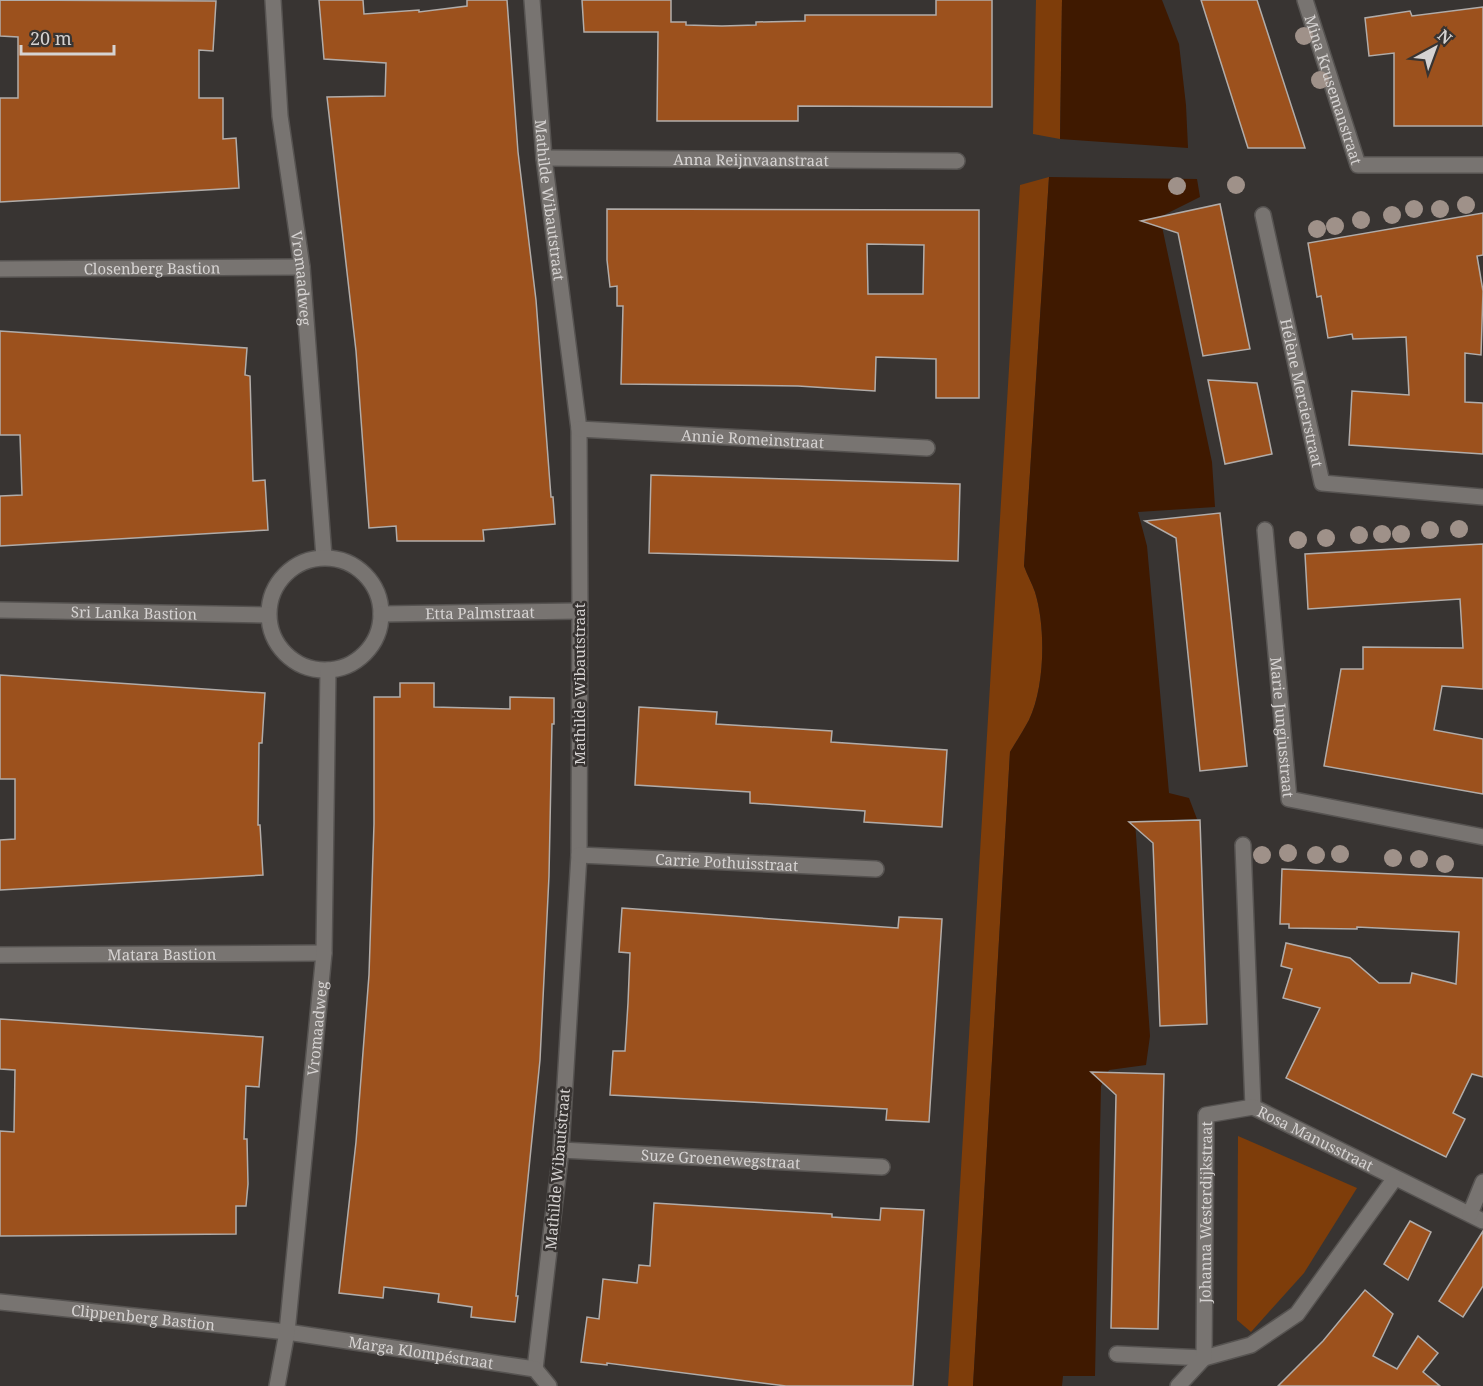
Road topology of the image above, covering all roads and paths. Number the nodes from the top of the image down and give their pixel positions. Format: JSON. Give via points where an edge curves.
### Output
{"nodes":[{"id":1,"x":273,"y":0,"type":"edge"},
{"id":2,"x":532,"y":0,"type":"edge"},
{"id":3,"x":1305,"y":0,"type":"edge"},
{"id":4,"x":544,"y":158,"type":"junction"},
{"id":5,"x":957,"y":161,"type":"dead end"},
{"id":6,"x":1483,"y":165,"type":"edge"},
{"id":7,"x":1263,"y":215,"type":"dead end"},
{"id":8,"x":302,"y":267,"type":"junction"},
{"id":9,"x":0,"y":269,"type":"edge"},
{"id":10,"x":579,"y":429,"type":"junction"},
{"id":11,"x":927,"y":448,"type":"dead end"},
{"id":12,"x":1483,"y":496,"type":"edge"},
{"id":13,"x":1265,"y":530,"type":"dead end"},
{"id":14,"x":324,"y":557,"type":"junction"},
{"id":15,"x":0,"y":610,"type":"edge"},
{"id":16,"x":580,"y":611,"type":"junction"},
{"id":17,"x":381,"y":614,"type":"junction"},
{"id":18,"x":268,"y":615,"type":"junction"},
{"id":19,"x":328,"y":670,"type":"junction"},
{"id":20,"x":1483,"y":837,"type":"edge"},
{"id":21,"x":1243,"y":844,"type":"dead end"},
{"id":22,"x":579,"y":855,"type":"junction"},
{"id":23,"x":876,"y":869,"type":"dead end"},
{"id":24,"x":324,"y":953,"type":"junction"},
{"id":25,"x":0,"y":956,"type":"edge"},
{"id":26,"x":1253,"y":1107,"type":"junction"},
{"id":27,"x":561,"y":1150,"type":"junction"},
{"id":28,"x":882,"y":1167,"type":"dead end"},
{"id":29,"x":1395,"y":1178,"type":"junction"},
{"id":30,"x":1483,"y":1182,"type":"edge"},
{"id":31,"x":1477,"y":1217,"type":"edge"},
{"id":32,"x":0,"y":1302,"type":"edge"},
{"id":33,"x":287,"y":1332,"type":"junction"},
{"id":34,"x":1117,"y":1354,"type":"dead end"},
{"id":35,"x":1204,"y":1358,"type":"junction"},
{"id":36,"x":535,"y":1369,"type":"junction"},
{"id":37,"x":277,"y":1386,"type":"edge"},
{"id":38,"x":549,"y":1386,"type":"edge"},
{"id":39,"x":1178,"y":1386,"type":"edge"}],
"edges":[{"from":1,"to":8,"type":"street","name":"Vromaadweg","via":[[280,116]]},
{"from":2,"to":4,"type":"street","name":"Mathilde Wibautstraat"},
{"from":3,"to":6,"type":"street","name":"Mina Krusemanstraat","via":[[1358,165]]},
{"from":4,"to":5,"type":"street","name":"Anna Reijnvaanstraat"},
{"from":4,"to":10,"type":"street","name":"Mathilde Wibautstraat"},
{"from":7,"to":12,"type":"street","name":"Hélène Mercierstraat","via":[[1322,483]]},
{"from":8,"to":9,"type":"street","name":"Closenberg Bastion"},
{"from":8,"to":14,"type":"street","name":"Vromaadweg"},
{"from":10,"to":11,"type":"street","name":"Annie Romeinstraat"},
{"from":10,"to":16,"type":"street","name":"Mathilde Wibautstraat"},
{"from":13,"to":20,"type":"street","name":"Marie Jungiusstraat","via":[[1289,799]]},
{"from":14,"to":17,"type":"street","via":[[342,560],[368,578]]},
{"from":14,"to":18,"type":"street","via":[[310,559],[285,573],[273,593]]},
{"from":15,"to":18,"type":"street","name":"Sri Lanka Bastion"},
{"from":16,"to":17,"type":"street","name":"Etta Palmstraat"},
{"from":16,"to":22,"type":"street","name":"Mathilde Wibautstraat"},
{"from":17,"to":19,"type":"street","via":[[376,638],[362,656],[346,666]]},
{"from":18,"to":19,"type":"street","via":[[276,643],[288,656],[303,666]]},
{"from":19,"to":24,"type":"street","name":"Vromaadweg"},
{"from":21,"to":26,"type":"street","name":"Rosa Manusstraat"},
{"from":22,"to":23,"type":"street","name":"Carrie Pothuisstraat"},
{"from":22,"to":27,"type":"street","name":"Mathilde Wibautstraat"},
{"from":24,"to":25,"type":"street","name":"Matara Bastion"},
{"from":24,"to":33,"type":"street","name":"Vromaadweg"},
{"from":26,"to":29,"type":"street","name":"Rosa Manusstraat"},
{"from":26,"to":35,"type":"street","name":"Johanna Westerdijkstraat","via":[[1206,1115]]},
{"from":27,"to":28,"type":"street","name":"Suze Groenewegstraat"},
{"from":27,"to":36,"type":"street","name":"Mathilde Wibautstraat"},
{"from":29,"to":31,"type":"street","name":"Rosa Manusstraat"},
{"from":29,"to":35,"type":"street","via":[[1297,1314],[1251,1346]]},
{"from":30,"to":31,"type":"street"},
{"from":32,"to":33,"type":"street","name":"Clippenberg Bastion"},
{"from":33,"to":36,"type":"street","name":"Marga Klompéstraat"},
{"from":33,"to":37,"type":"street","name":"Vromaadweg"},
{"from":34,"to":35,"type":"street"},
{"from":35,"to":39,"type":"street"},
{"from":36,"to":38,"type":"street"}]}
